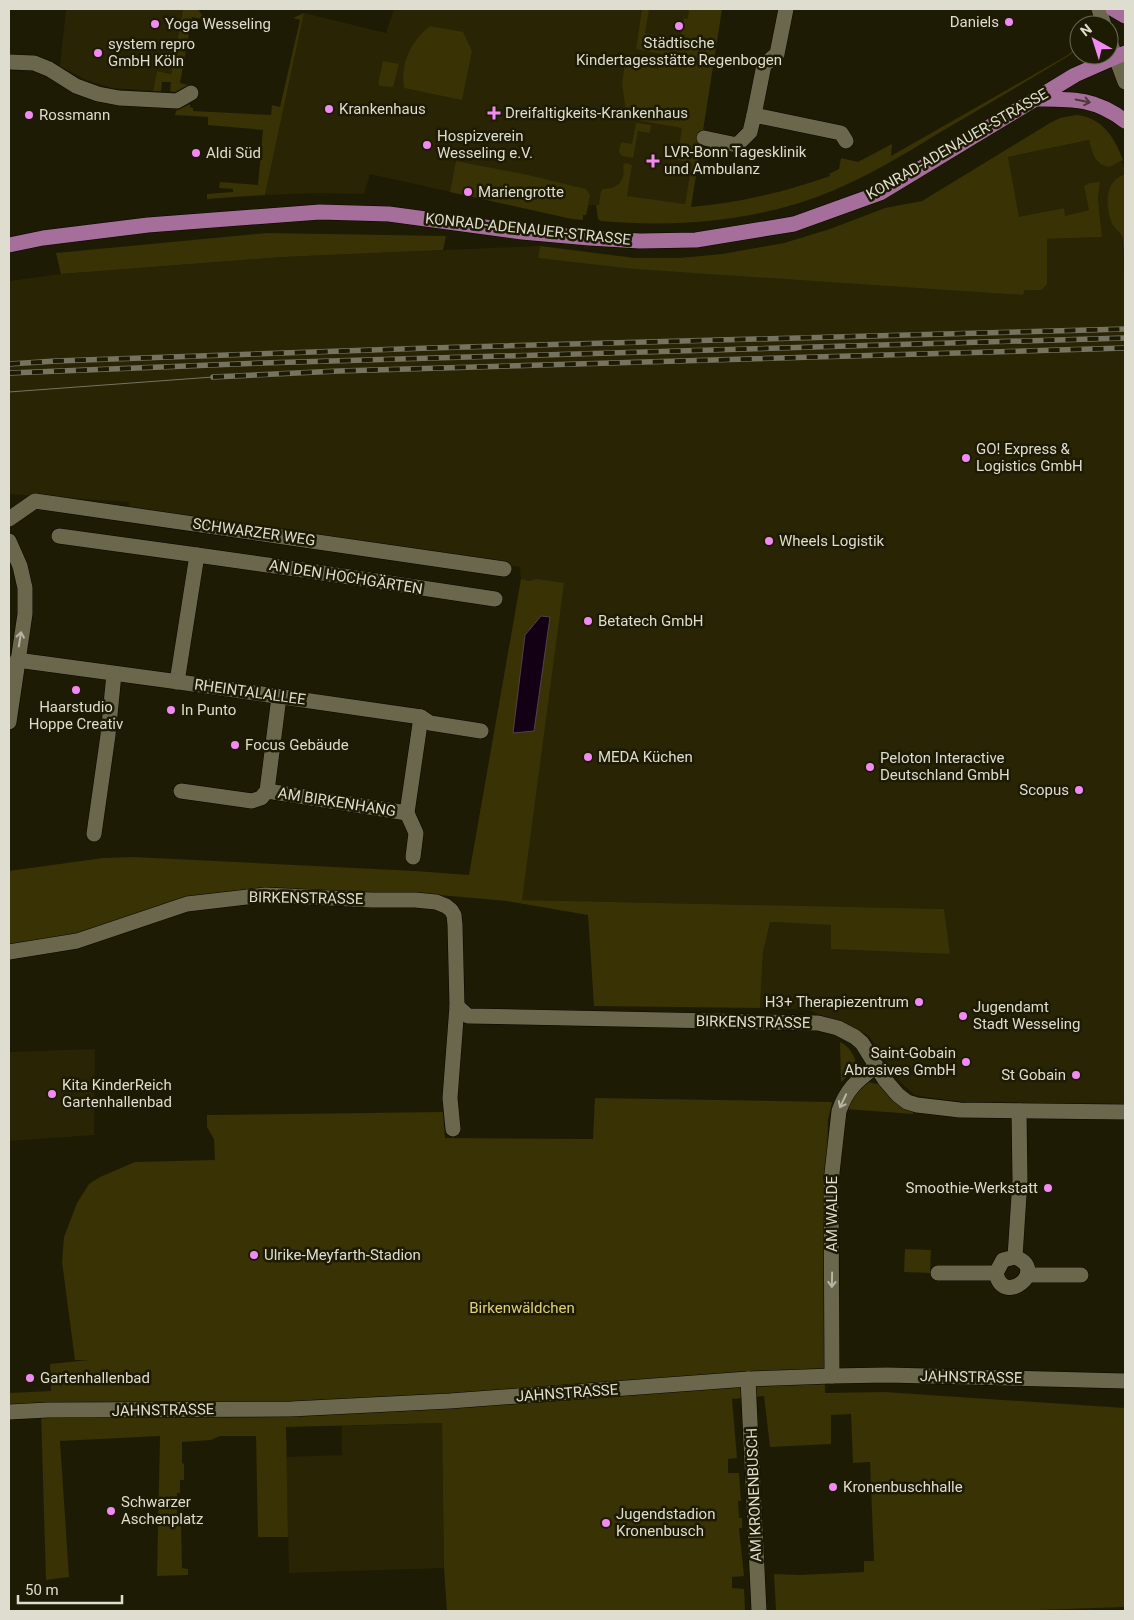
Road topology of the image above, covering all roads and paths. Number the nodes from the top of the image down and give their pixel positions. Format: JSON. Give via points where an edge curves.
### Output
{"nodes":[{"id":1,"x":786,"y":9,"type":"edge"},
{"id":2,"x":1113,"y":9,"type":"edge"},
{"id":3,"x":1125,"y":16,"type":"edge"},
{"id":4,"x":1120,"y":55,"type":"edge"},
{"id":5,"x":9,"y":62,"type":"edge"},
{"id":6,"x":1125,"y":82,"type":"edge"},
{"id":7,"x":191,"y":94,"type":"dead end"},
{"id":8,"x":1035,"y":99,"type":"junction"},
{"id":9,"x":754,"y":115,"type":"junction"},
{"id":10,"x":1125,"y":121,"type":"edge"},
{"id":11,"x":704,"y":138,"type":"dead end"},
{"id":12,"x":846,"y":141,"type":"dead end"},
{"id":13,"x":9,"y":245,"type":"edge"},
{"id":14,"x":9,"y":519,"type":"edge"},
{"id":15,"x":59,"y":536,"type":"dead end"},
{"id":16,"x":9,"y":541,"type":"edge"},
{"id":17,"x":197,"y":556,"type":"junction"},
{"id":18,"x":504,"y":568,"type":"dead end"},
{"id":19,"x":495,"y":599,"type":"dead end"},
{"id":20,"x":17,"y":660,"type":"junction"},
{"id":21,"x":114,"y":674,"type":"junction"},
{"id":22,"x":177,"y":682,"type":"junction"},
{"id":23,"x":279,"y":697,"type":"junction"},
{"id":24,"x":421,"y":717,"type":"junction"},
{"id":25,"x":9,"y":722,"type":"edge"},
{"id":26,"x":482,"y":731,"type":"dead end"},
{"id":27,"x":181,"y":791,"type":"dead end"},
{"id":28,"x":267,"y":791,"type":"junction"},
{"id":29,"x":408,"y":813,"type":"junction"},
{"id":30,"x":94,"y":834,"type":"dead end"},
{"id":31,"x":413,"y":857,"type":"dead end"},
{"id":32,"x":9,"y":952,"type":"edge"},
{"id":33,"x":457,"y":1006,"type":"junction"},
{"id":34,"x":876,"y":1066,"type":"junction"},
{"id":35,"x":1019,"y":1111,"type":"junction"},
{"id":36,"x":1125,"y":1112,"type":"edge"},
{"id":37,"x":453,"y":1129,"type":"dead end"},
{"id":38,"x":1015,"y":1257,"type":"junction"},
{"id":39,"x":996,"y":1272,"type":"junction"},
{"id":40,"x":938,"y":1273,"type":"dead end"},
{"id":41,"x":1027,"y":1275,"type":"junction"},
{"id":42,"x":1081,"y":1275,"type":"dead end"},
{"id":43,"x":832,"y":1376,"type":"junction"},
{"id":44,"x":748,"y":1379,"type":"junction"},
{"id":45,"x":1125,"y":1381,"type":"edge"},
{"id":46,"x":9,"y":1412,"type":"edge"},
{"id":47,"x":759,"y":1611,"type":"edge"}],
"edges":[{"from":1,"to":9,"type":"street","via":[[777,54],[764,65]]},
{"from":2,"to":3,"type":"main road"},
{"from":4,"to":6,"type":"street"},
{"from":4,"to":8,"type":"main road","name":"KONRAD-ADENAUER-STRASSE","via":[[1075,75]]},
{"from":5,"to":7,"type":"street","via":[[34,63],[76,86],[119,98],[177,101]]},
{"from":8,"to":10,"type":"main road","one_way":true,"via":[[1088,102],[1107,108]]},
{"from":8,"to":13,"type":"main road","name":"KONRAD-ADENAUER-STRASSE","via":[[880,192],[794,224],[696,240],[589,238],[389,214],[328,212],[148,225]]},
{"from":9,"to":11,"type":"street","via":[[750,132],[736,145]]},
{"from":9,"to":12,"type":"street","via":[[841,133]]},
{"from":14,"to":18,"type":"street","name":"SCHWARZER WEG","via":[[35,501]]},
{"from":15,"to":17,"type":"street","name":"AN DEN HOCHGÄRTEN"},
{"from":20,"to":16,"type":"street","one_way":true,"via":[[25,614],[25,588]]},
{"from":17,"to":19,"type":"street","name":"AN DEN HOCHGÄRTEN"},
{"from":17,"to":22,"type":"street"},
{"from":20,"to":21,"type":"street","name":"RHEINTALALLEE"},
{"from":20,"to":25,"type":"street"},
{"from":21,"to":22,"type":"street","name":"RHEINTALALLEE"},
{"from":21,"to":30,"type":"street"},
{"from":22,"to":23,"type":"street","name":"RHEINTALALLEE"},
{"from":23,"to":24,"type":"street","name":"RHEINTALALLEE"},
{"from":23,"to":28,"type":"street","name":"AM BIRKENHANG"},
{"from":24,"to":26,"type":"street","name":"RHEINTALALLEE","via":[[430,723]]},
{"from":24,"to":29,"type":"street","name":"AM BIRKENHANG"},
{"from":27,"to":28,"type":"street","name":"AM BIRKENHANG","via":[[252,801]]},
{"from":28,"to":29,"type":"street","name":"AM BIRKENHANG"},
{"from":29,"to":31,"type":"street","name":"AM BIRKENHANG","via":[[416,833]]},
{"from":32,"to":33,"type":"street","name":"BIRKENSTRASSE","via":[[77,941],[187,904],[214,900],[265,895],[436,902],[446,906],[454,915]]},
{"from":33,"to":34,"type":"street","name":"BIRKENSTRASSE","via":[[468,1016],[818,1023],[855,1037]]},
{"from":33,"to":37,"type":"street","name":"BIRKENSTRASSE","via":[[450,1098]]},
{"from":34,"to":35,"type":"street","name":"BIRKENSTRASSE","via":[[907,1102],[960,1110]]},
{"from":34,"to":43,"type":"street","name":"AM WALDE","one_way":true,"via":[[853,1084],[839,1111],[831,1182]]},
{"from":35,"to":36,"type":"street","name":"BIRKENSTRASSE"},
{"from":35,"to":38,"type":"street","via":[[1020,1172]]},
{"from":38,"to":39,"type":"street","via":[[1003,1260]]},
{"from":38,"to":41,"type":"street","via":[[1025,1264]]},
{"from":39,"to":40,"type":"street"},
{"from":39,"to":41,"type":"street","via":[[1001,1283],[1011,1288],[1023,1283]]},
{"from":41,"to":42,"type":"street"},
{"from":43,"to":44,"type":"street","name":"JAHNSTRASSE"},
{"from":43,"to":45,"type":"street","name":"JAHNSTRASSE"},
{"from":44,"to":46,"type":"street","name":"JAHNSTRASSE","via":[[311,1408]]},
{"from":44,"to":47,"type":"street","name":"AM KRONENBUSCH"}]}
